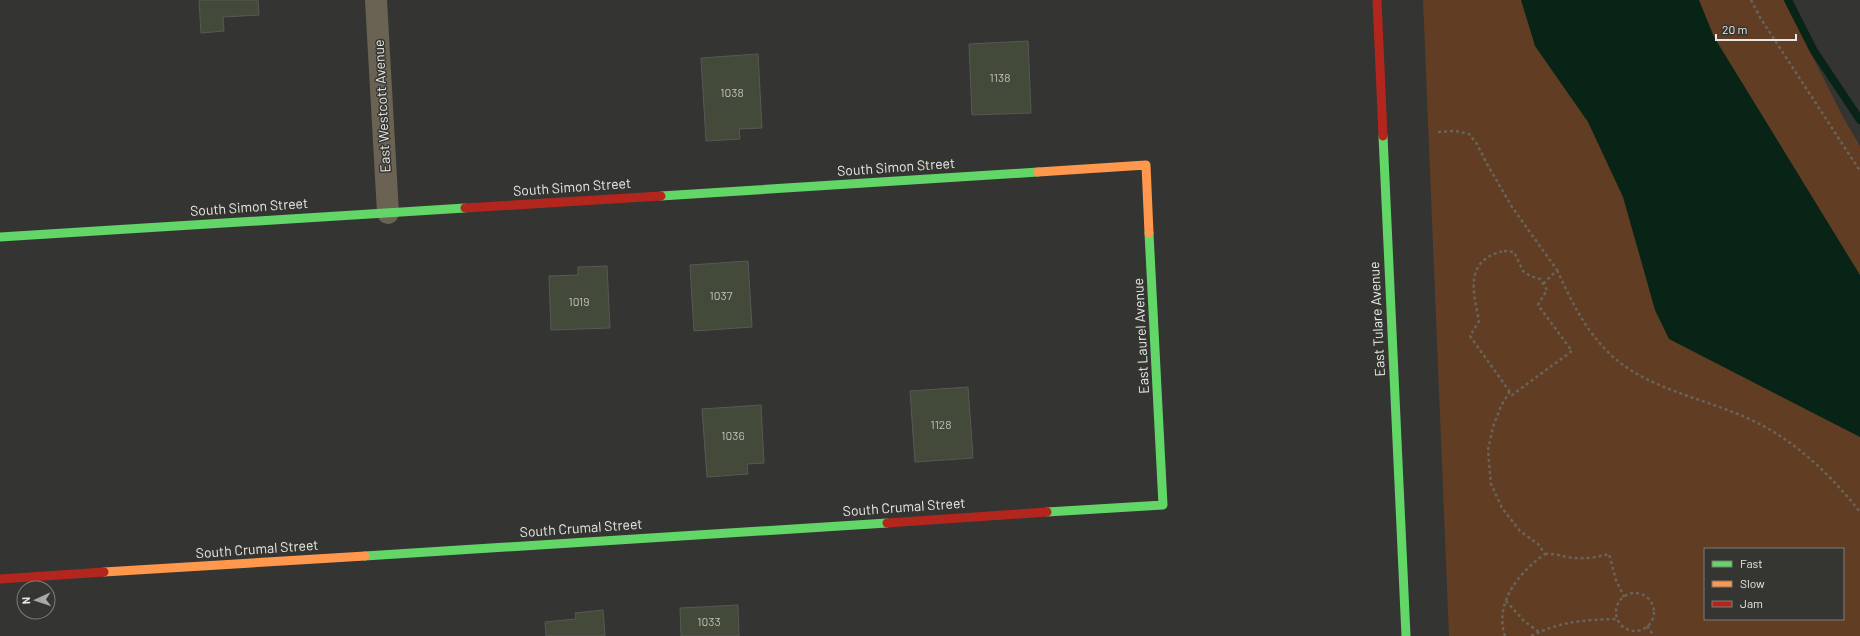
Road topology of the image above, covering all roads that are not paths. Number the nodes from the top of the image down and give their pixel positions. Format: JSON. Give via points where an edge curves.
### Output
{"nodes":[{"id":1,"x":376,"y":0,"type":"edge"},
{"id":2,"x":1377,"y":0,"type":"edge"},
{"id":3,"x":1146,"y":165,"type":"joint"},
{"id":4,"x":388,"y":213,"type":"junction"},
{"id":5,"x":0,"y":237,"type":"edge"},
{"id":6,"x":1163,"y":505,"type":"joint"},
{"id":7,"x":0,"y":579,"type":"edge"},
{"id":8,"x":1406,"y":636,"type":"edge"}],
"edges":[{"from":1,"to":4,"type":"street","name":"East Westcott Avenue"},
{"from":2,"to":8,"type":"street","name":"East Tulare Avenue"},
{"from":3,"to":4,"type":"street","name":"South Simon Street"},
{"from":3,"to":6,"type":"street","name":"East Laurel Avenue"},
{"from":4,"to":5,"type":"street","name":"South Simon Street"},
{"from":6,"to":7,"type":"street","name":"South Crumal Street"}]}
